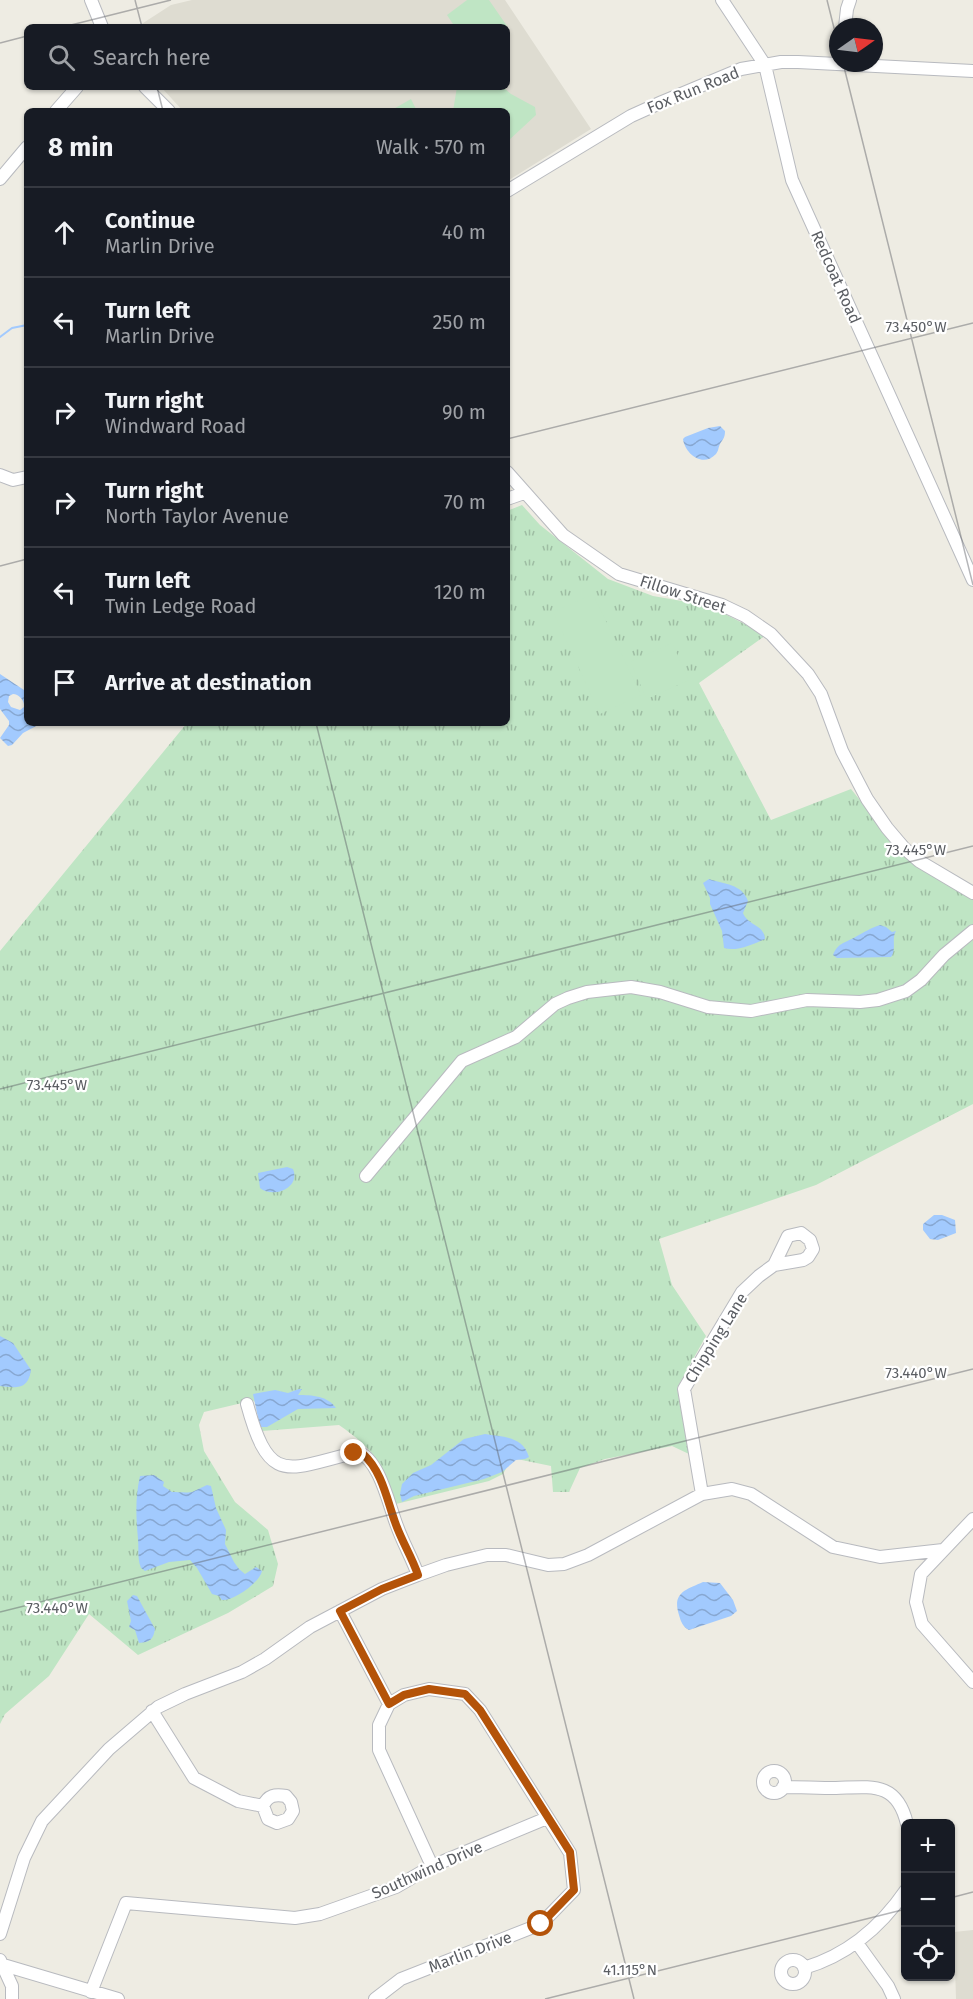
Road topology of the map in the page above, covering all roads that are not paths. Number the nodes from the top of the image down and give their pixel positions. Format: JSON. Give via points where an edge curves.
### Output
{"nodes":[{"id":1,"x":722,"y":0,"type":"edge"},
{"id":2,"x":850,"y":0,"type":"edge"},
{"id":3,"x":89,"y":1,"type":"edge"},
{"id":4,"x":846,"y":18,"type":"edge"},
{"id":5,"x":100,"y":24,"type":"edge"},
{"id":6,"x":829,"y":63,"type":"edge"},
{"id":7,"x":765,"y":65,"type":"junction"},
{"id":8,"x":883,"y":65,"type":"edge"},
{"id":9,"x":973,"y":70,"type":"edge"},
{"id":10,"x":74,"y":90,"type":"edge"},
{"id":11,"x":148,"y":90,"type":"edge"},
{"id":12,"x":60,"y":108,"type":"edge"},
{"id":13,"x":166,"y":108,"type":"edge"},
{"id":14,"x":24,"y":151,"type":"edge"},
{"id":15,"x":0,"y":179,"type":"edge"},
{"id":16,"x":510,"y":189,"type":"edge"},
{"id":17,"x":0,"y":475,"type":"edge"},
{"id":18,"x":510,"y":476,"type":"edge"},
{"id":19,"x":24,"y":478,"type":"edge"},
{"id":20,"x":524,"y":493,"type":"junction"},
{"id":21,"x":510,"y":498,"type":"edge"},
{"id":22,"x":973,"y":580,"type":"edge"},
{"id":23,"x":973,"y":893,"type":"edge"},
{"id":24,"x":973,"y":930,"type":"edge"},
{"id":25,"x":366,"y":1176,"type":"dead end"},
{"id":26,"x":774,"y":1265,"type":"dead end"},
{"id":27,"x":247,"y":1404,"type":"dead end"},
{"id":28,"x":702,"y":1494,"type":"junction"},
{"id":29,"x":973,"y":1519,"type":"edge"},
{"id":30,"x":943,"y":1550,"type":"junction"},
{"id":31,"x":418,"y":1575,"type":"junction"},
{"id":32,"x":340,"y":1611,"type":"junction"},
{"id":33,"x":973,"y":1682,"type":"edge"},
{"id":34,"x":389,"y":1704,"type":"junction"},
{"id":35,"x":152,"y":1711,"type":"junction"},
{"id":36,"x":783,"y":1787,"type":"dead end"},
{"id":37,"x":262,"y":1806,"type":"dead end"},
{"id":38,"x":547,"y":1818,"type":"junction"},
{"id":39,"x":906,"y":1819,"type":"edge"},
{"id":40,"x":432,"y":1866,"type":"junction"},
{"id":41,"x":901,"y":1897,"type":"edge"},
{"id":42,"x":0,"y":1934,"type":"edge"},
{"id":43,"x":857,"y":1943,"type":"junction"},
{"id":44,"x":0,"y":1963,"type":"edge"},
{"id":45,"x":804,"y":1968,"type":"dead end"},
{"id":46,"x":91,"y":1992,"type":"junction"},
{"id":47,"x":12,"y":1999,"type":"edge"},
{"id":48,"x":118,"y":1999,"type":"edge"},
{"id":49,"x":375,"y":1999,"type":"edge"},
{"id":50,"x":894,"y":1999,"type":"edge"}],
"edges":[{"from":1,"to":7,"type":"street"},
{"from":2,"to":4,"type":"street"},
{"from":3,"to":5,"type":"street"},
{"from":6,"to":7,"type":"street","name":"Fox Run Road"},
{"from":7,"to":16,"type":"street","name":"Fox Run Road","via":[[731,73],[631,116]]},
{"from":7,"to":22,"type":"street","name":"Redcoat Road","via":[[792,180]]},
{"from":8,"to":9,"type":"street","name":"Fox Run Road"},
{"from":10,"to":12,"type":"street"},
{"from":11,"to":13,"type":"street"},
{"from":14,"to":15,"type":"street"},
{"from":17,"to":19,"type":"street","via":[[13,480]]},
{"from":18,"to":20,"type":"street","name":"Fillow Street"},
{"from":20,"to":21,"type":"street"},
{"from":20,"to":23,"type":"street","name":"Fillow Street","via":[[563,535],[620,574],[722,605],[771,634],[821,694],[842,751],[886,828],[919,861]]},
{"from":24,"to":25,"type":"street","via":[[921,980],[906,991],[878,1000],[807,1000],[751,1011],[708,1007],[631,987],[568,998],[516,1037],[462,1061]]},
{"from":26,"to":28,"type":"street","name":"Chipping Lane","via":[[742,1292],[684,1389]]},
{"from":27,"to":31,"type":"street","via":[[258,1441],[276,1463],[308,1466],[358,1452],[367,1457],[385,1490]]},
{"from":28,"to":30,"type":"street","via":[[732,1489],[751,1494],[833,1547],[880,1557]]},
{"from":28,"to":31,"type":"street","via":[[572,1562],[548,1565],[497,1554]]},
{"from":29,"to":30,"type":"street"},
{"from":30,"to":33,"type":"street","via":[[921,1574],[916,1602],[922,1624]]},
{"from":31,"to":32,"type":"street"},
{"from":32,"to":34,"type":"street"},
{"from":32,"to":35,"type":"street","via":[[257,1664],[169,1700]]},
{"from":34,"to":38,"type":"street","name":"Marlin Drive","via":[[404,1695],[429,1689],[465,1694],[480,1710]]},
{"from":34,"to":40,"type":"street","via":[[379,1725],[379,1750]]},
{"from":35,"to":37,"type":"street","via":[[194,1778],[238,1801]]},
{"from":35,"to":42,"type":"street","via":[[109,1749],[42,1821],[24,1858]]},
{"from":36,"to":39,"type":"street","via":[[870,1786],[896,1798]]},
{"from":38,"to":40,"type":"street","name":"Southwind Drive"},
{"from":38,"to":49,"type":"street","name":"Marlin Drive","via":[[570,1852],[574,1890],[541,1924],[401,1979]]},
{"from":40,"to":46,"type":"street","name":"Southwind Drive","via":[[396,1887],[320,1914],[295,1918],[126,1903]]},
{"from":41,"to":43,"type":"street"},
{"from":43,"to":45,"type":"street","via":[[828,1960]]},
{"from":43,"to":50,"type":"street"},
{"from":44,"to":46,"type":"street"},
{"from":44,"to":47,"type":"street","via":[[12,1986]]},
{"from":46,"to":48,"type":"street"}]}
